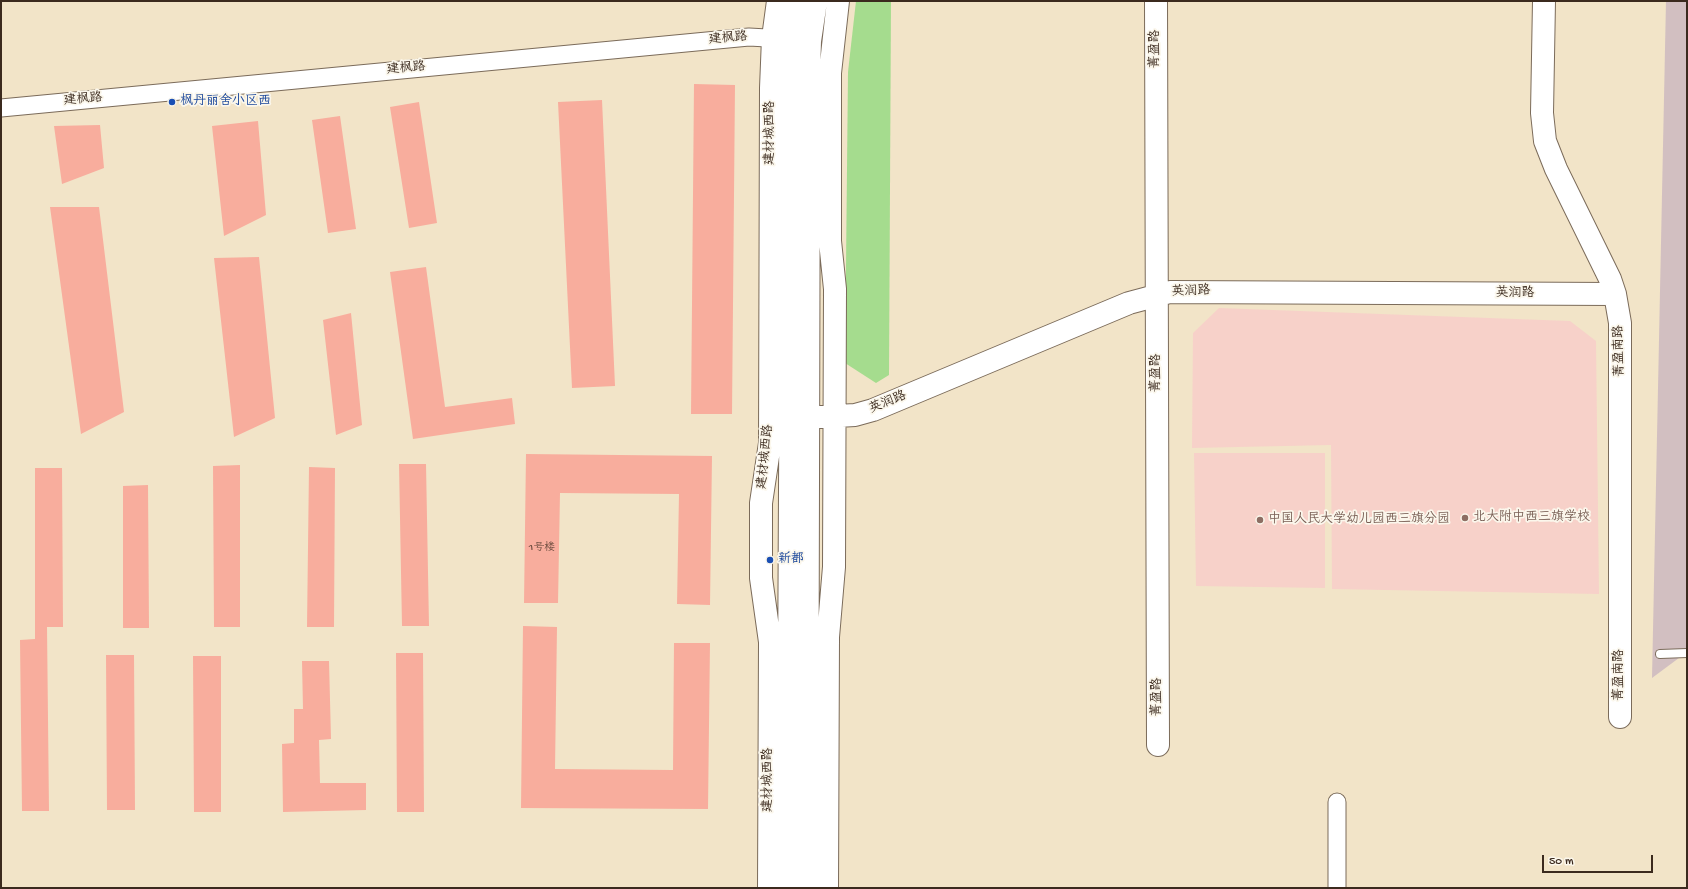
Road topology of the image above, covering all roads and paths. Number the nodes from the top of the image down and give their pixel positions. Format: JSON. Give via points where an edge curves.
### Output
{"nodes":[{"id":1,"x":778,"y":1,"type":"edge"},
{"id":2,"x":800,"y":1,"type":"edge"},
{"id":3,"x":816,"y":1,"type":"edge"},
{"id":4,"x":838,"y":1,"type":"edge"},
{"id":5,"x":1156,"y":1,"type":"edge"},
{"id":6,"x":1544,"y":1,"type":"edge"},
{"id":7,"x":793,"y":40,"type":"junction"},
{"id":8,"x":1,"y":108,"type":"edge"},
{"id":9,"x":1615,"y":294,"type":"junction"},
{"id":10,"x":1157,"y":295,"type":"junction"},
{"id":11,"x":799,"y":417,"type":"junction"},
{"id":12,"x":834,"y":417,"type":"junction"},
{"id":13,"x":1687,"y":653,"type":"edge"},
{"id":14,"x":1660,"y":654,"type":"dead end"},
{"id":15,"x":1620,"y":717,"type":"dead end"},
{"id":16,"x":1158,"y":745,"type":"dead end"},
{"id":17,"x":1336,"y":802,"type":"dead end"},
{"id":18,"x":769,"y":888,"type":"edge"},
{"id":19,"x":788,"y":888,"type":"edge"},
{"id":20,"x":807,"y":888,"type":"edge"},
{"id":21,"x":827,"y":888,"type":"edge"},
{"id":22,"x":1336,"y":888,"type":"edge"}],
"edges":[{"from":1,"to":7,"type":"street","name":"建材城西路"},
{"from":2,"to":7,"type":"street","name":"建材城西路"},
{"from":3,"to":7,"type":"street","name":"建材城西路"},
{"from":4,"to":12,"type":"street","via":[[830,73],[830,241],[835,289]]},
{"from":5,"to":10,"type":"street","name":"菁盈路"},
{"from":6,"to":9,"type":"street","name":"菁盈南路","via":[[1542,113],[1545,141]]},
{"from":7,"to":8,"type":"street","name":"建枫路","via":[[749,37]]},
{"from":7,"to":11,"type":"street","name":"建材城西路"},
{"from":7,"to":18,"type":"street","name":"建材城西路","via":[[771,96],[770,443],[761,503],[761,578],[770,642]]},
{"from":9,"to":10,"type":"street","name":"英润路","via":[[1184,291]]},
{"from":9,"to":15,"type":"street","name":"菁盈南路","via":[[1620,323]]},
{"from":10,"to":12,"type":"street","name":"英润路","via":[[1129,303],[873,410]]},
{"from":10,"to":16,"type":"street","name":"菁盈路"},
{"from":11,"to":12,"type":"street","name":"英润路"},
{"from":11,"to":19,"type":"street","name":"建材城西路"},
{"from":11,"to":20,"type":"street","name":"建材城西路"},
{"from":12,"to":21,"type":"street","via":[[834,567],[828,637]]},
{"from":13,"to":14,"type":"lane"},
{"from":17,"to":22,"type":"street"}]}
